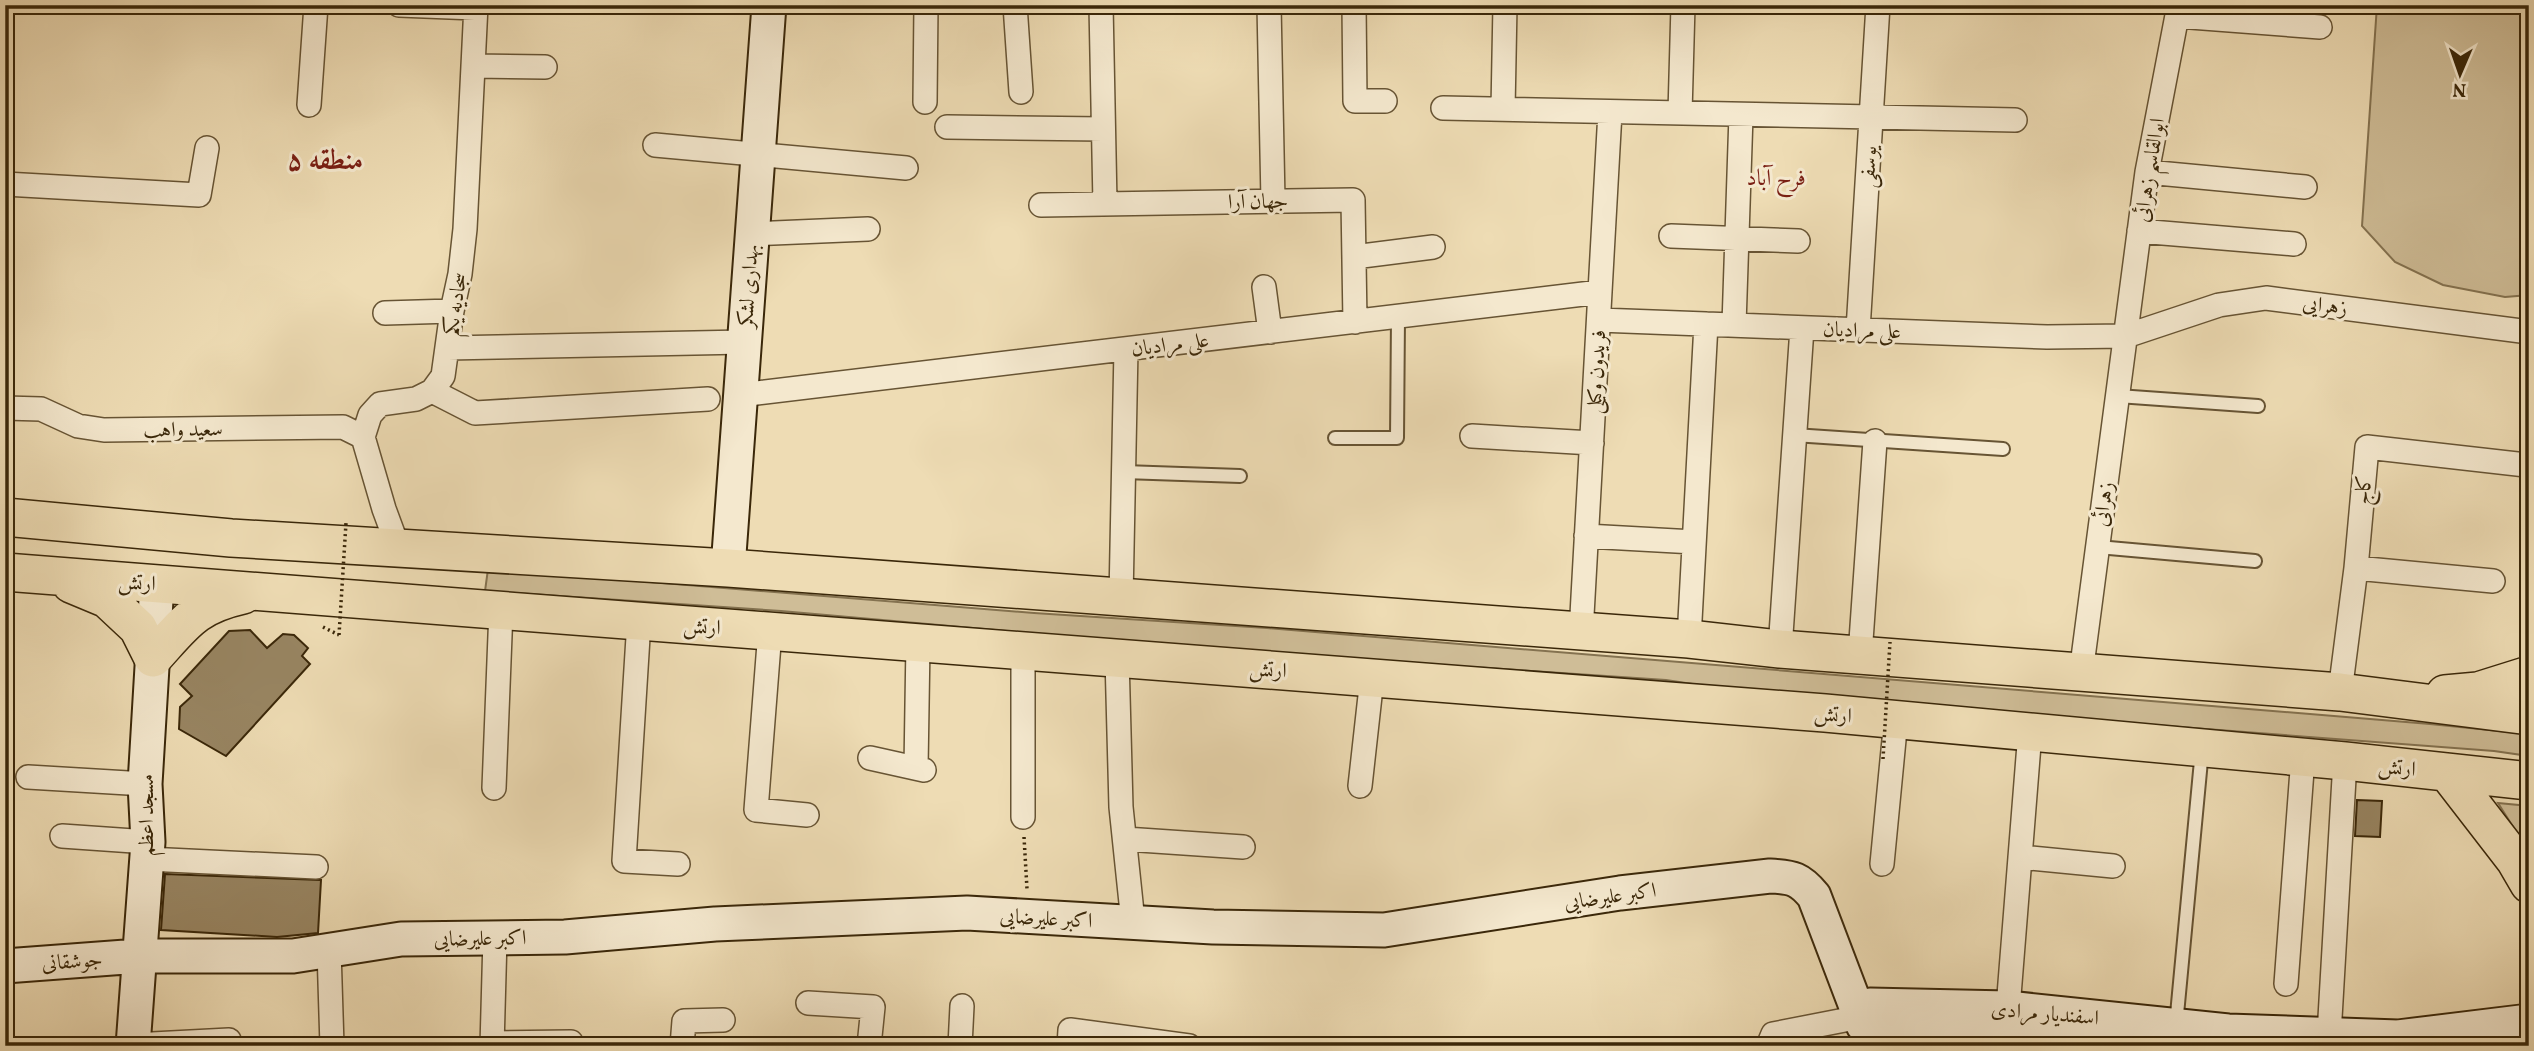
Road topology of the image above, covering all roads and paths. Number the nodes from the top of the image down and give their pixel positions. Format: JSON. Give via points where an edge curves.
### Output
{"nodes":[{"id":1,"x":316,"y":5,"type":"edge"},
{"id":2,"x":399,"y":5,"type":"edge"},
{"id":3,"x":769,"y":5,"type":"edge"},
{"id":4,"x":926,"y":5,"type":"edge"},
{"id":5,"x":1016,"y":5,"type":"edge"},
{"id":6,"x":1101,"y":5,"type":"edge"},
{"id":7,"x":1269,"y":5,"type":"edge"},
{"id":8,"x":1354,"y":5,"type":"edge"},
{"id":9,"x":1505,"y":5,"type":"edge"},
{"id":10,"x":1683,"y":5,"type":"edge"},
{"id":11,"x":1878,"y":5,"type":"edge"},
{"id":12,"x":475,"y":7,"type":"edge"},
{"id":13,"x":2178,"y":10,"type":"edge"},
{"id":14,"x":2320,"y":27,"type":"dead end"},
{"id":15,"x":472,"y":66,"type":"junction"},
{"id":16,"x":545,"y":66,"type":"dead end"},
{"id":17,"x":1021,"y":92,"type":"dead end"},
{"id":18,"x":1385,"y":101,"type":"dead end"},
{"id":19,"x":925,"y":102,"type":"dead end"},
{"id":20,"x":309,"y":105,"type":"dead end"},
{"id":21,"x":1443,"y":108,"type":"dead end"},
{"id":22,"x":1503,"y":109,"type":"junction"},
{"id":23,"x":1611,"y":112,"type":"junction"},
{"id":24,"x":1680,"y":113,"type":"junction"},
{"id":25,"x":1741,"y":115,"type":"junction"},
{"id":26,"x":1871,"y":117,"type":"junction"},
{"id":27,"x":2015,"y":120,"type":"dead end"},
{"id":28,"x":947,"y":127,"type":"dead end"},
{"id":29,"x":1103,"y":129,"type":"junction"},
{"id":30,"x":655,"y":145,"type":"dead end"},
{"id":31,"x":207,"y":148,"type":"dead end"},
{"id":32,"x":758,"y":154,"type":"junction"},
{"id":33,"x":906,"y":169,"type":"dead end"},
{"id":34,"x":2147,"y":172,"type":"junction"},
{"id":35,"x":5,"y":184,"type":"edge"},
{"id":36,"x":2305,"y":187,"type":"dead end"},
{"id":37,"x":1273,"y":201,"type":"junction"},
{"id":38,"x":1105,"y":204,"type":"junction"},
{"id":39,"x":1041,"y":205,"type":"dead end"},
{"id":40,"x":868,"y":229,"type":"dead end"},
{"id":41,"x":2139,"y":231,"type":"junction"},
{"id":42,"x":752,"y":234,"type":"junction"},
{"id":43,"x":1671,"y":236,"type":"dead end"},
{"id":44,"x":1737,"y":240,"type":"junction"},
{"id":45,"x":1798,"y":241,"type":"dead end"},
{"id":46,"x":2294,"y":244,"type":"dead end"},
{"id":47,"x":1433,"y":247,"type":"dead end"},
{"id":48,"x":1354,"y":257,"type":"junction"},
{"id":49,"x":1264,"y":286,"type":"dead end"},
{"id":50,"x":1600,"y":292,"type":"junction"},
{"id":51,"x":452,"y":311,"type":"junction"},
{"id":52,"x":385,"y":313,"type":"dead end"},
{"id":53,"x":1398,"y":317,"type":"junction"},
{"id":54,"x":1599,"y":320,"type":"junction"},
{"id":55,"x":1355,"y":321,"type":"junction"},
{"id":56,"x":1706,"y":324,"type":"junction"},
{"id":57,"x":1734,"y":325,"type":"junction"},
{"id":58,"x":1802,"y":328,"type":"junction"},
{"id":59,"x":1858,"y":330,"type":"junction"},
{"id":60,"x":1270,"y":332,"type":"junction"},
{"id":61,"x":2529,"y":332,"type":"edge"},
{"id":62,"x":2126,"y":336,"type":"junction"},
{"id":63,"x":744,"y":342,"type":"junction"},
{"id":64,"x":448,"y":348,"type":"junction"},
{"id":65,"x":1126,"y":349,"type":"junction"},
{"id":66,"x":432,"y":391,"type":"junction"},
{"id":67,"x":2118,"y":396,"type":"junction"},
{"id":68,"x":724,"y":397,"type":"junction"},
{"id":69,"x":2258,"y":405,"type":"dead end"},
{"id":70,"x":5,"y":408,"type":"edge"},
{"id":71,"x":1794,"y":435,"type":"junction"},
{"id":72,"x":1472,"y":436,"type":"dead end"},
{"id":73,"x":363,"y":437,"type":"junction"},
{"id":74,"x":1335,"y":438,"type":"dead end"},
{"id":75,"x":1875,"y":441,"type":"junction"},
{"id":76,"x":1592,"y":443,"type":"junction"},
{"id":77,"x":2003,"y":449,"type":"dead end"},
{"id":78,"x":2526,"y":465,"type":"dead end"},
{"id":79,"x":1124,"y":472,"type":"junction"},
{"id":80,"x":1240,"y":476,"type":"dead end"},
{"id":81,"x":5,"y":517,"type":"edge"},
{"id":82,"x":345,"y":523,"type":"dead end"},
{"id":83,"x":111,"y":527,"type":"junction"},
{"id":84,"x":1587,"y":536,"type":"junction"},
{"id":85,"x":231,"y":538,"type":"junction"},
{"id":86,"x":1694,"y":542,"type":"junction"},
{"id":87,"x":398,"y":547,"type":"junction"},
{"id":88,"x":2098,"y":547,"type":"junction"},
{"id":89,"x":5,"y":550,"type":"edge"},
{"id":90,"x":2255,"y":561,"type":"dead end"},
{"id":91,"x":728,"y":568,"type":"junction"},
{"id":92,"x":2356,"y":568,"type":"junction"},
{"id":93,"x":5,"y":572,"type":"edge"},
{"id":94,"x":50,"y":575,"type":"junction"},
{"id":95,"x":2493,"y":582,"type":"dead end"},
{"id":96,"x":157,"y":583,"type":"junction"},
{"id":97,"x":258,"y":591,"type":"junction"},
{"id":98,"x":1121,"y":598,"type":"junction"},
{"id":99,"x":501,"y":610,"type":"junction"},
{"id":100,"x":639,"y":621,"type":"junction"},
{"id":101,"x":769,"y":631,"type":"junction"},
{"id":102,"x":1581,"y":633,"type":"junction"},
{"id":103,"x":340,"y":635,"type":"dead end"},
{"id":104,"x":1689,"y":639,"type":"junction"},
{"id":105,"x":918,"y":643,"type":"junction"},
{"id":106,"x":1875,"y":648,"type":"junction"},
{"id":107,"x":1780,"y":649,"type":"junction"},
{"id":108,"x":1023,"y":651,"type":"junction"},
{"id":109,"x":153,"y":658,"type":"junction"},
{"id":110,"x":1116,"y":658,"type":"junction"},
{"id":111,"x":2081,"y":673,"type":"junction"},
{"id":112,"x":2529,"y":675,"type":"edge"},
{"id":113,"x":1372,"y":678,"type":"junction"},
{"id":114,"x":2340,"y":692,"type":"junction"},
{"id":115,"x":2398,"y":699,"type":"junction"},
{"id":116,"x":2529,"y":716,"type":"edge"},
{"id":117,"x":1896,"y":719,"type":"junction"},
{"id":118,"x":2030,"y":732,"type":"junction"},
{"id":119,"x":2202,"y":747,"type":"junction"},
{"id":120,"x":2303,"y":757,"type":"junction"},
{"id":121,"x":870,"y":758,"type":"dead end"},
{"id":122,"x":1883,"y":759,"type":"dead end"},
{"id":123,"x":2344,"y":761,"type":"junction"},
{"id":124,"x":2447,"y":772,"type":"junction"},
{"id":125,"x":28,"y":777,"type":"dead end"},
{"id":126,"x":2529,"y":781,"type":"edge"},
{"id":127,"x":145,"y":784,"type":"junction"},
{"id":128,"x":1360,"y":786,"type":"dead end"},
{"id":129,"x":494,"y":788,"type":"dead end"},
{"id":130,"x":807,"y":816,"type":"dead end"},
{"id":131,"x":1023,"y":817,"type":"joint"},
{"id":132,"x":62,"y":836,"type":"dead end"},
{"id":133,"x":1125,"y":839,"type":"junction"},
{"id":134,"x":1243,"y":847,"type":"dead end"},
{"id":135,"x":147,"y":850,"type":"junction"},
{"id":136,"x":2020,"y":858,"type":"junction"},
{"id":137,"x":678,"y":864,"type":"dead end"},
{"id":138,"x":1882,"y":864,"type":"dead end"},
{"id":139,"x":2113,"y":866,"type":"dead end"},
{"id":140,"x":316,"y":867,"type":"dead end"},
{"id":141,"x":2529,"y":884,"type":"edge"},
{"id":142,"x":1029,"y":916,"type":"junction"},
{"id":143,"x":1133,"y":922,"type":"junction"},
{"id":144,"x":495,"y":938,"type":"junction"},
{"id":145,"x":329,"y":950,"type":"junction"},
{"id":146,"x":139,"y":956,"type":"junction"},
{"id":147,"x":5,"y":966,"type":"edge"},
{"id":148,"x":2286,"y":984,"type":"dead end"},
{"id":149,"x":808,"y":1003,"type":"dead end"},
{"id":150,"x":962,"y":1006,"type":"dead end"},
{"id":151,"x":2008,"y":1008,"type":"junction"},
{"id":152,"x":1860,"y":1017,"type":"junction"},
{"id":153,"x":723,"y":1020,"type":"dead end"},
{"id":154,"x":2529,"y":1021,"type":"edge"},
{"id":155,"x":2171,"y":1035,"type":"edge"},
{"id":156,"x":2329,"y":1035,"type":"junction"},
{"id":157,"x":229,"y":1040,"type":"dead end"},
{"id":158,"x":571,"y":1042,"type":"dead end"},
{"id":159,"x":492,"y":1044,"type":"edge"},
{"id":160,"x":133,"y":1045,"type":"edge"},
{"id":161,"x":2529,"y":1045,"type":"edge"},
{"id":162,"x":332,"y":1046,"type":"edge"},
{"id":163,"x":682,"y":1046,"type":"edge"},
{"id":164,"x":869,"y":1046,"type":"edge"},
{"id":165,"x":960,"y":1046,"type":"edge"},
{"id":166,"x":1069,"y":1046,"type":"edge"},
{"id":167,"x":1189,"y":1046,"type":"edge"},
{"id":168,"x":1768,"y":1046,"type":"edge"},
{"id":169,"x":2483,"y":1046,"type":"edge"}],
"edges":[{"from":1,"to":20,"type":"street"},
{"from":2,"to":12,"type":"street"},
{"from":3,"to":32,"type":"street","name":"بهداری لشکر"},
{"from":4,"to":19,"type":"street"},
{"from":5,"to":17,"type":"street"},
{"from":6,"to":29,"type":"street"},
{"from":7,"to":37,"type":"street"},
{"from":8,"to":18,"type":"street","via":[[1355,101]]},
{"from":9,"to":22,"type":"street"},
{"from":10,"to":24,"type":"street"},
{"from":11,"to":26,"type":"street","name":"یوسفی"},
{"from":12,"to":15,"type":"street","name":"سجادیه یکم"},
{"from":13,"to":14,"type":"street"},
{"from":13,"to":34,"type":"street","name":"ابوالقاسم زهرائی"},
{"from":15,"to":16,"type":"street"},
{"from":15,"to":51,"type":"street","name":"سجادیه یکم","via":[[465,229]]},
{"from":21,"to":22,"type":"street"},
{"from":22,"to":23,"type":"street"},
{"from":23,"to":24,"type":"street"},
{"from":23,"to":50,"type":"street","name":"فریدون وکیلی"},
{"from":24,"to":25,"type":"street"},
{"from":25,"to":26,"type":"street"},
{"from":25,"to":44,"type":"street"},
{"from":26,"to":27,"type":"street"},
{"from":26,"to":59,"type":"street","name":"یوسفی"},
{"from":28,"to":29,"type":"street"},
{"from":29,"to":38,"type":"street"},
{"from":30,"to":32,"type":"street"},
{"from":31,"to":35,"type":"street","via":[[199,195]]},
{"from":32,"to":33,"type":"street"},
{"from":32,"to":42,"type":"street","name":"بهداری لشکر"},
{"from":34,"to":36,"type":"street"},
{"from":34,"to":41,"type":"street","name":"ابوالقاسم زهرائی"},
{"from":37,"to":38,"type":"street","name":"جهان آرا"},
{"from":37,"to":48,"type":"street","name":"جهان آرا","via":[[1353,200]]},
{"from":38,"to":39,"type":"street","name":"جهان آرا"},
{"from":40,"to":42,"type":"street"},
{"from":41,"to":46,"type":"street"},
{"from":41,"to":62,"type":"street","name":"ابوالقاسم زهرائی"},
{"from":42,"to":63,"type":"street","name":"بهداری لشکر"},
{"from":43,"to":44,"type":"street"},
{"from":44,"to":45,"type":"street"},
{"from":44,"to":57,"type":"street"},
{"from":47,"to":48,"type":"street"},
{"from":48,"to":55,"type":"street","name":"جهان آرا"},
{"from":49,"to":60,"type":"street"},
{"from":50,"to":53,"type":"street","name":"علی مرادیان"},
{"from":50,"to":54,"type":"street","name":"فریدون وکیلی"},
{"from":51,"to":52,"type":"street"},
{"from":51,"to":64,"type":"street","name":"سجادیه یکم"},
{"from":53,"to":55,"type":"street","name":"علی مرادیان"},
{"from":53,"to":74,"type":"lane","via":[[1397,438]]},
{"from":54,"to":56,"type":"street","name":"علی مرادیان"},
{"from":54,"to":76,"type":"street","name":"فریدون وکیلی"},
{"from":55,"to":60,"type":"street","name":"علی مرادیان"},
{"from":56,"to":57,"type":"street","name":"علی مرادیان"},
{"from":56,"to":86,"type":"street"},
{"from":57,"to":58,"type":"street","name":"علی مرادیان"},
{"from":58,"to":59,"type":"street","name":"علی مرادیان"},
{"from":58,"to":71,"type":"street"},
{"from":59,"to":62,"type":"street","name":"علی مرادیان"},
{"from":60,"to":65,"type":"street","name":"علی مرادیان"},
{"from":61,"to":62,"type":"street","name":"زهرایی","via":[[2266,298],[2219,305]]},
{"from":62,"to":67,"type":"street","name":"زهرائی"},
{"from":63,"to":64,"type":"street"},
{"from":63,"to":68,"type":"street","name":"بهداری لشکر"},
{"from":64,"to":66,"type":"street","name":"سجادیه یکم","via":[[443,376]]},
{"from":65,"to":68,"type":"street","name":"علی مرادیان"},
{"from":65,"to":79,"type":"street"},
{"from":66,"to":68,"type":"street","name":"علی مرادیان","via":[[475,413]]},
{"from":66,"to":73,"type":"street","via":[[416,399],[380,404],[370,415]]},
{"from":67,"to":69,"type":"lane"},
{"from":67,"to":88,"type":"street","name":"زهرائی"},
{"from":68,"to":91,"type":"street","name":"بهداری لشکر"},
{"from":70,"to":73,"type":"street","name":"سعید واهب","via":[[41,409],[78,426],[104,430],[343,427]]},
{"from":71,"to":75,"type":"lane"},
{"from":71,"to":107,"type":"street"},
{"from":72,"to":76,"type":"street"},
{"from":73,"to":87,"type":"street"},
{"from":75,"to":77,"type":"lane"},
{"from":75,"to":106,"type":"street"},
{"from":76,"to":84,"type":"street","name":"فریدون وکیلی"},
{"from":78,"to":92,"type":"street","name":"کاج","via":[[2367,447]]},
{"from":79,"to":80,"type":"lane"},
{"from":79,"to":98,"type":"street"},
{"from":81,"to":83,"type":"main road"},
{"from":82,"to":103,"type":"path","bridge":true},
{"from":83,"to":85,"type":"main road"},
{"from":83,"to":89,"type":"main road","via":[[114,540],[108,557]]},
{"from":84,"to":86,"type":"street"},
{"from":84,"to":102,"type":"street","name":"فریدون وکیلی"},
{"from":85,"to":87,"type":"main road"},
{"from":85,"to":96,"type":"main road","via":[[195,547]]},
{"from":86,"to":104,"type":"street"},
{"from":87,"to":91,"type":"main road"},
{"from":88,"to":90,"type":"lane"},
{"from":88,"to":111,"type":"street","name":"زهرائی"},
{"from":91,"to":98,"type":"main road"},
{"from":92,"to":95,"type":"street"},
{"from":92,"to":114,"type":"street","name":"کاج"},
{"from":93,"to":94,"type":"main road","name":"ارتش"},
{"from":94,"to":96,"type":"main road","name":"ارتش"},
{"from":94,"to":109,"type":"main road","via":[[107,599],[138,628]]},
{"from":96,"to":97,"type":"main road","name":"ارتش"},
{"from":96,"to":109,"type":"street","name":"مسجد اعظم"},
{"from":97,"to":99,"type":"main road","name":"ارتش"},
{"from":97,"to":109,"type":"main road","via":[[219,600],[195,613]]},
{"from":98,"to":102,"type":"main road"},
{"from":99,"to":100,"type":"main road","name":"ارتش"},
{"from":99,"to":129,"type":"street"},
{"from":100,"to":101,"type":"main road","name":"ارتش"},
{"from":100,"to":137,"type":"street","via":[[624,861]]},
{"from":101,"to":105,"type":"main road","name":"ارتش"},
{"from":101,"to":130,"type":"street","via":[[756,810]]},
{"from":102,"to":104,"type":"main road"},
{"from":104,"to":107,"type":"main road"},
{"from":105,"to":108,"type":"main road","name":"ارتش"},
{"from":105,"to":121,"type":"street","via":[[920,769]]},
{"from":106,"to":107,"type":"main road"},
{"from":106,"to":111,"type":"main road"},
{"from":106,"to":122,"type":"path","bridge":true},
{"from":108,"to":110,"type":"main road","name":"ارتش"},
{"from":108,"to":131,"type":"street"},
{"from":109,"to":127,"type":"street","name":"مسجد اعظم"},
{"from":110,"to":113,"type":"main road","name":"ارتش"},
{"from":110,"to":133,"type":"street"},
{"from":111,"to":114,"type":"main road"},
{"from":112,"to":115,"type":"main road","via":[[2478,691]]},
{"from":113,"to":117,"type":"main road","name":"ارتش"},
{"from":113,"to":128,"type":"street"},
{"from":114,"to":115,"type":"main road"},
{"from":115,"to":116,"type":"main road"},
{"from":117,"to":118,"type":"main road","name":"ارتش"},
{"from":117,"to":138,"type":"street"},
{"from":118,"to":119,"type":"main road","name":"ارتش"},
{"from":118,"to":136,"type":"street"},
{"from":119,"to":120,"type":"main road","name":"ارتش"},
{"from":119,"to":155,"type":"lane"},
{"from":120,"to":123,"type":"main road","name":"ارتش"},
{"from":120,"to":148,"type":"street"},
{"from":123,"to":124,"type":"main road","name":"ارتش"},
{"from":123,"to":156,"type":"street"},
{"from":124,"to":126,"type":"main road","name":"ارتش"},
{"from":124,"to":141,"type":"main road"},
{"from":125,"to":127,"type":"street"},
{"from":127,"to":135,"type":"street","name":"مسجد اعظم"},
{"from":131,"to":142,"type":"path"},
{"from":132,"to":135,"type":"street"},
{"from":133,"to":134,"type":"street"},
{"from":133,"to":143,"type":"street"},
{"from":135,"to":140,"type":"street"},
{"from":135,"to":146,"type":"street","name":"مسجد اعظم"},
{"from":136,"to":139,"type":"street"},
{"from":136,"to":151,"type":"street"},
{"from":142,"to":143,"type":"street","name":"اکبر علیرضایی"},
{"from":142,"to":144,"type":"street","name":"اکبر علیرضایی","via":[[967,913]]},
{"from":143,"to":152,"type":"street","name":"اکبر علیرضایی","via":[[1384,930],[1620,893],[1789,877],[1804,884],[1814,896]]},
{"from":144,"to":145,"type":"street","name":"اکبر علیرضایی","via":[[401,939]]},
{"from":144,"to":159,"type":"street"},
{"from":145,"to":146,"type":"street","name":"اکبر علیرضایی","via":[[293,956]]},
{"from":145,"to":162,"type":"street"},
{"from":146,"to":147,"type":"street","name":"جوشقانی"},
{"from":146,"to":160,"type":"street","name":"مسجد اعظم"},
{"from":149,"to":164,"type":"street","via":[[873,1007]]},
{"from":150,"to":165,"type":"street"},
{"from":151,"to":152,"type":"street","name":"اسفندیار مرادی","via":[[1870,1005]]},
{"from":151,"to":155,"type":"street","name":"اسفندیار مرادی"},
{"from":152,"to":155,"type":"street","name":"اسفندیار مرادی","via":[[1871,1030]]},
{"from":152,"to":168,"type":"street","name":"اسفندیار مرادی","via":[[1773,1034]]},
{"from":153,"to":163,"type":"street","via":[[684,1021]]},
{"from":154,"to":156,"type":"street","name":"اسفندیار مرادی","via":[[2398,1037]]},
{"from":155,"to":156,"type":"street","name":"اسفندیار مرادی","via":[[2228,1031]]},
{"from":157,"to":160,"type":"street"},
{"from":158,"to":159,"type":"street"},
{"from":161,"to":169,"type":"street"},
{"from":166,"to":167,"type":"street","via":[[1070,1030]]}]}
